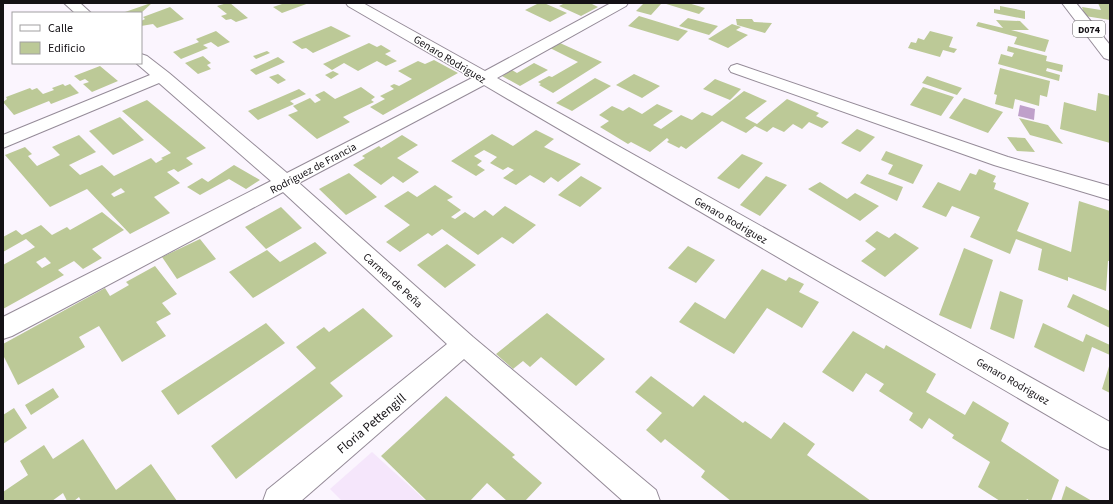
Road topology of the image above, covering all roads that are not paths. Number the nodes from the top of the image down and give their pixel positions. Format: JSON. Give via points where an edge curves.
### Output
{"nodes":[{"id":1,"x":71,"y":3,"type":"edge"},
{"id":2,"x":353,"y":3,"type":"edge"},
{"id":3,"x":621,"y":3,"type":"edge"},
{"id":4,"x":1069,"y":3,"type":"edge"},
{"id":5,"x":83,"y":12,"type":"edge"},
{"id":6,"x":1110,"y":55,"type":"edge"},
{"id":7,"x":142,"y":60,"type":"edge"},
{"id":8,"x":737,"y":69,"type":"dead end"},
{"id":9,"x":163,"y":76,"type":"junction"},
{"id":10,"x":482,"y":79,"type":"junction"},
{"id":11,"x":3,"y":142,"type":"edge"},
{"id":12,"x":285,"y":182,"type":"junction"},
{"id":13,"x":1110,"y":193,"type":"edge"},
{"id":14,"x":3,"y":329,"type":"edge"},
{"id":15,"x":464,"y":344,"type":"junction"},
{"id":16,"x":1110,"y":437,"type":"edge"},
{"id":17,"x":278,"y":501,"type":"edge"},
{"id":18,"x":645,"y":501,"type":"edge"}],
"edges":[{"from":1,"to":5,"type":"street"},
{"from":2,"to":10,"type":"street","name":"Genaro Rodriguez"},
{"from":3,"to":10,"type":"street","name":"Rodriguez de Francia"},
{"from":4,"to":6,"type":"street","number":"D074"},
{"from":7,"to":9,"type":"street","name":"Carmen de Peña"},
{"from":8,"to":13,"type":"street","via":[[1001,160]]},
{"from":9,"to":11,"type":"street"},
{"from":9,"to":12,"type":"street","name":"Carmen de Peña"},
{"from":10,"to":12,"type":"street","name":"Rodriguez de Francia"},
{"from":10,"to":16,"type":"street","name":"Genaro Rodriguez"},
{"from":12,"to":14,"type":"street","name":"Rodriguez de Francia"},
{"from":12,"to":15,"type":"street","name":"Carmen de Peña"},
{"from":15,"to":17,"type":"street","name":"Floria Pettengill"},
{"from":15,"to":18,"type":"street","name":"Carmen de Peña"}]}
